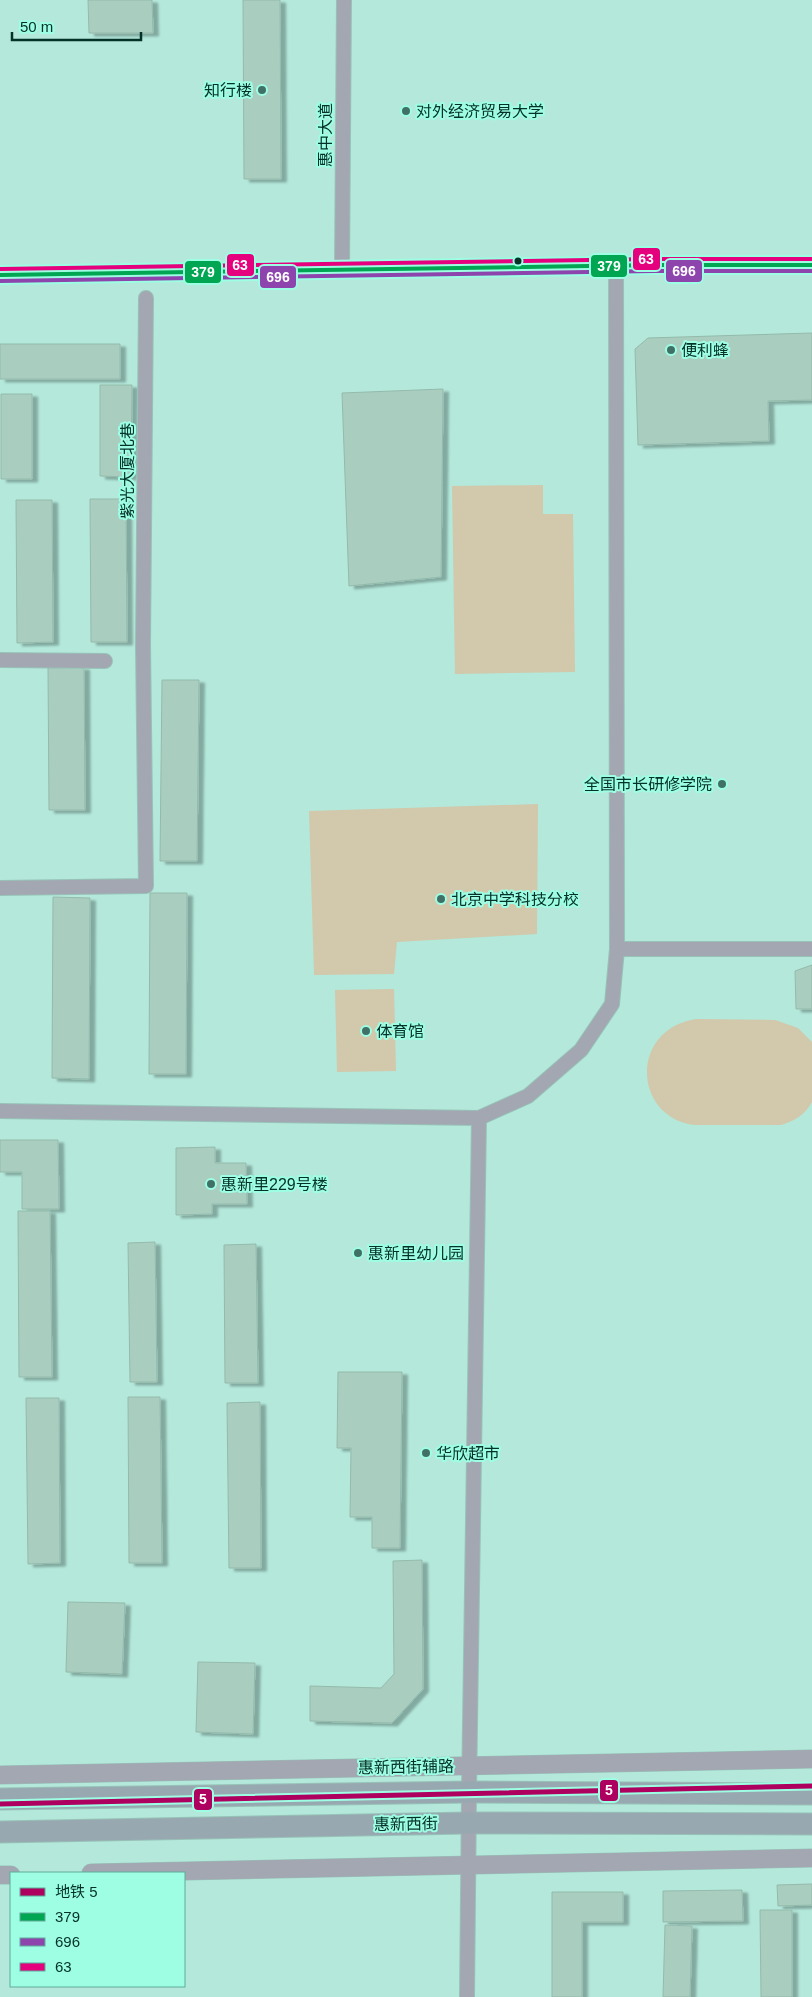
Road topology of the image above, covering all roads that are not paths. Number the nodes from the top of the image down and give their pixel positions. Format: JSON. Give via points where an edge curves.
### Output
{"nodes":[{"id":1,"x":344,"y":0,"type":"edge"},
{"id":2,"x":616,"y":265,"type":"junction"},
{"id":3,"x":812,"y":265,"type":"edge"},
{"id":4,"x":342,"y":270,"type":"junction"},
{"id":5,"x":0,"y":275,"type":"edge"},
{"id":6,"x":146,"y":298,"type":"dead end"},
{"id":7,"x":0,"y":660,"type":"edge"},
{"id":8,"x":106,"y":661,"type":"dead end"},
{"id":9,"x":0,"y":888,"type":"edge"},
{"id":10,"x":617,"y":948,"type":"junction"},
{"id":11,"x":812,"y":949,"type":"edge"},
{"id":12,"x":0,"y":1111,"type":"edge"},
{"id":13,"x":479,"y":1118,"type":"junction"},
{"id":14,"x":812,"y":1759,"type":"edge"},
{"id":15,"x":469,"y":1766,"type":"junction"},
{"id":16,"x":0,"y":1775,"type":"edge"},
{"id":17,"x":468,"y":1792,"type":"junction"},
{"id":18,"x":812,"y":1794,"type":"edge"},
{"id":19,"x":0,"y":1799,"type":"edge"},
{"id":20,"x":468,"y":1823,"type":"junction"},
{"id":21,"x":812,"y":1824,"type":"edge"},
{"id":22,"x":0,"y":1832,"type":"edge"},
{"id":23,"x":812,"y":1858,"type":"edge"},
{"id":24,"x":468,"y":1866,"type":"junction"},
{"id":25,"x":145,"y":1872,"type":"edge"},
{"id":26,"x":467,"y":1997,"type":"edge"}],
"edges":[{"from":1,"to":4,"type":"street","name":"惠中大道"},
{"from":2,"to":3,"type":"street"},
{"from":2,"to":4,"type":"street"},
{"from":2,"to":10,"type":"street"},
{"from":4,"to":5,"type":"street"},
{"from":6,"to":9,"type":"street","name":"紫光大厦北巷","via":[[143,645],[146,886]]},
{"from":7,"to":8,"type":"street"},
{"from":10,"to":11,"type":"street"},
{"from":10,"to":13,"type":"street","via":[[612,1004],[581,1050],[528,1096]]},
{"from":12,"to":13,"type":"street"},
{"from":13,"to":15,"type":"street"},
{"from":14,"to":15,"type":"street","name":"惠新西街辅路"},
{"from":15,"to":16,"type":"street","name":"惠新西街辅路"},
{"from":15,"to":17,"type":"street"},
{"from":17,"to":18,"type":"main road","name":"惠新西街"},
{"from":17,"to":19,"type":"main road","name":"惠新西街"},
{"from":17,"to":20,"type":"street"},
{"from":20,"to":21,"type":"main road","name":"惠新西街"},
{"from":20,"to":22,"type":"main road","name":"惠新西街"},
{"from":20,"to":24,"type":"street"},
{"from":23,"to":24,"type":"street"},
{"from":24,"to":25,"type":"street"},
{"from":24,"to":26,"type":"street"}]}
